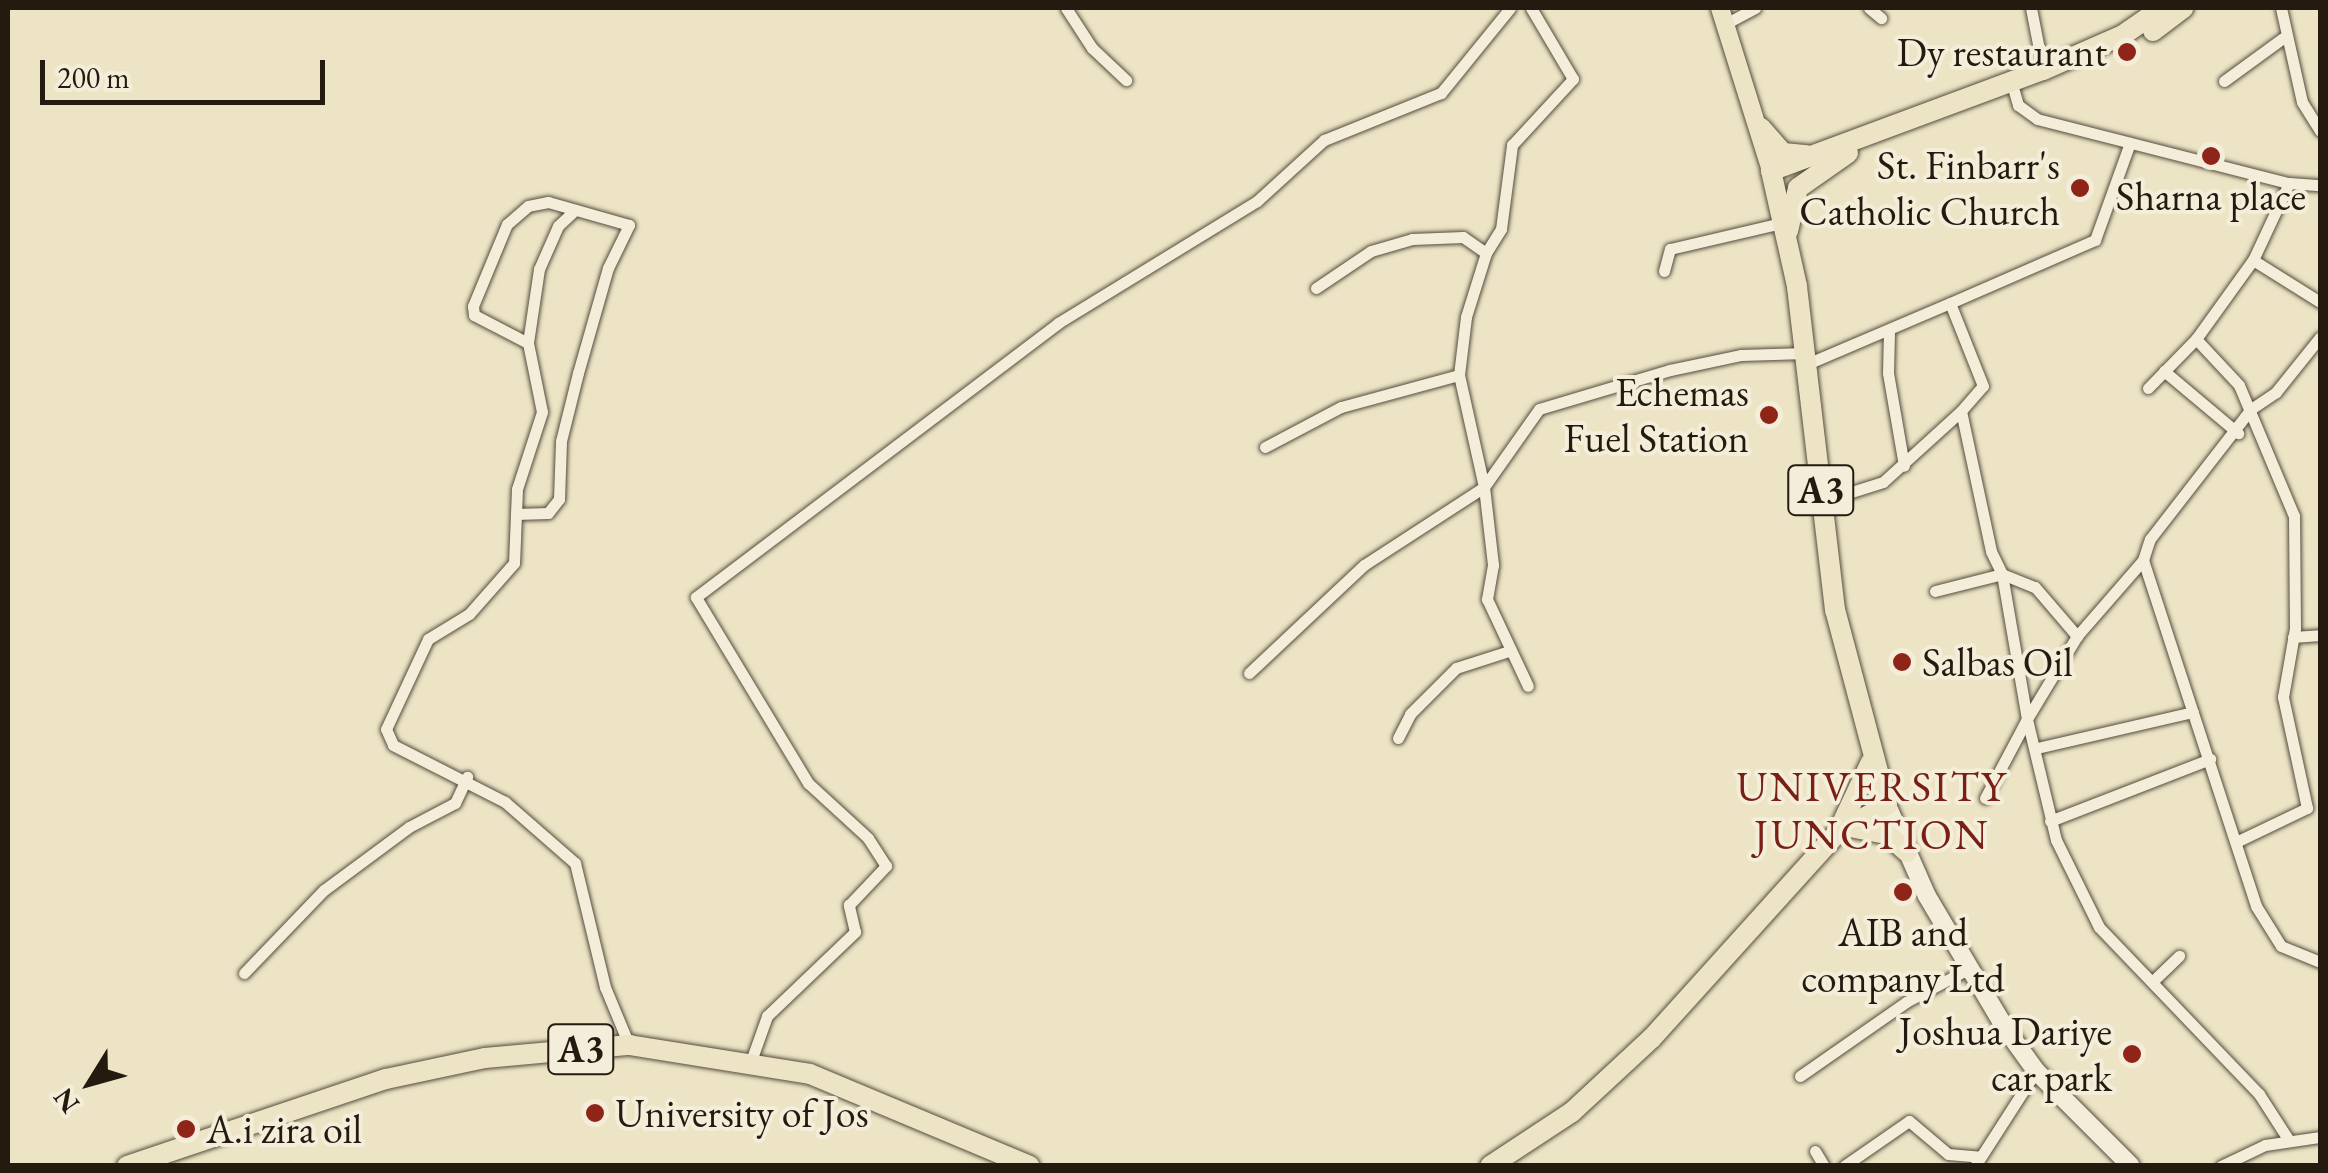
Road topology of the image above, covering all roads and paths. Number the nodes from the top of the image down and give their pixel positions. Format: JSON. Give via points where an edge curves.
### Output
{"nodes":[{"id":1,"x":1066,"y":8,"type":"edge"},
{"id":2,"x":1510,"y":8,"type":"edge"},
{"id":3,"x":1530,"y":8,"type":"edge"},
{"id":4,"x":1756,"y":8,"type":"edge"},
{"id":5,"x":1869,"y":8,"type":"edge"},
{"id":6,"x":2031,"y":8,"type":"edge"},
{"id":7,"x":2162,"y":8,"type":"edge"},
{"id":8,"x":2183,"y":8,"type":"edge"},
{"id":9,"x":2281,"y":8,"type":"edge"},
{"id":10,"x":1724,"y":15,"type":"edge"},
{"id":11,"x":1881,"y":18,"type":"dead end"},
{"id":12,"x":2283,"y":38,"type":"junction"},
{"id":13,"x":2043,"y":70,"type":"junction"},
{"id":14,"x":1126,"y":80,"type":"dead end"},
{"id":15,"x":2224,"y":81,"type":"dead end"},
{"id":16,"x":2014,"y":91,"type":"junction"},
{"id":17,"x":1761,"y":128,"type":"junction"},
{"id":18,"x":2320,"y":131,"type":"edge"},
{"id":19,"x":2130,"y":143,"type":"junction"},
{"id":20,"x":1809,"y":155,"type":"junction"},
{"id":21,"x":1771,"y":171,"type":"junction"},
{"id":22,"x":2288,"y":183,"type":"junction"},
{"id":23,"x":2320,"y":185,"type":"edge"},
{"id":24,"x":575,"y":210,"type":"junction"},
{"id":25,"x":1784,"y":234,"type":"junction"},
{"id":26,"x":1486,"y":253,"type":"junction"},
{"id":27,"x":2253,"y":260,"type":"junction"},
{"id":28,"x":1664,"y":270,"type":"dead end"},
{"id":29,"x":1316,"y":288,"type":"dead end"},
{"id":30,"x":2320,"y":302,"type":"edge"},
{"id":31,"x":1950,"y":303,"type":"junction"},
{"id":32,"x":1889,"y":332,"type":"junction"},
{"id":33,"x":2320,"y":337,"type":"edge"},
{"id":34,"x":2196,"y":339,"type":"junction"},
{"id":35,"x":528,"y":343,"type":"junction"},
{"id":36,"x":1806,"y":358,"type":"junction"},
{"id":37,"x":2164,"y":371,"type":"junction"},
{"id":38,"x":1459,"y":375,"type":"junction"},
{"id":39,"x":2148,"y":388,"type":"dead end"},
{"id":40,"x":2251,"y":409,"type":"junction"},
{"id":41,"x":1961,"y":411,"type":"junction"},
{"id":42,"x":2238,"y":433,"type":"junction"},
{"id":43,"x":1266,"y":447,"type":"dead end"},
{"id":44,"x":1904,"y":466,"type":"junction"},
{"id":45,"x":1484,"y":487,"type":"junction"},
{"id":46,"x":1823,"y":501,"type":"junction"},
{"id":47,"x":516,"y":514,"type":"junction"},
{"id":48,"x":2142,"y":560,"type":"junction"},
{"id":49,"x":2002,"y":574,"type":"junction"},
{"id":50,"x":1935,"y":591,"type":"dead end"},
{"id":51,"x":2320,"y":635,"type":"edge"},
{"id":52,"x":2078,"y":636,"type":"junction"},
{"id":53,"x":2293,"y":637,"type":"junction"},
{"id":54,"x":1509,"y":651,"type":"junction"},
{"id":55,"x":1249,"y":673,"type":"dead end"},
{"id":56,"x":1528,"y":686,"type":"dead end"},
{"id":57,"x":2193,"y":712,"type":"junction"},
{"id":58,"x":2027,"y":719,"type":"junction"},
{"id":59,"x":1398,"y":738,"type":"dead end"},
{"id":60,"x":2037,"y":748,"type":"junction"},
{"id":61,"x":2210,"y":759,"type":"junction"},
{"id":62,"x":1872,"y":762,"type":"junction"},
{"id":63,"x":468,"y":778,"type":"junction"},
{"id":64,"x":1985,"y":798,"type":"dead end"},
{"id":65,"x":1884,"y":800,"type":"junction"},
{"id":66,"x":2050,"y":821,"type":"junction"},
{"id":67,"x":1845,"y":825,"type":"junction"},
{"id":68,"x":2236,"y":842,"type":"junction"},
{"id":69,"x":1907,"y":852,"type":"junction"},
{"id":70,"x":2178,"y":956,"type":"dead end"},
{"id":71,"x":2320,"y":962,"type":"edge"},
{"id":72,"x":1968,"y":969,"type":"junction"},
{"id":73,"x":244,"y":972,"type":"dead end"},
{"id":74,"x":2154,"y":980,"type":"junction"},
{"id":75,"x":629,"y":1045,"type":"junction"},
{"id":76,"x":752,"y":1061,"type":"junction"},
{"id":77,"x":2036,"y":1071,"type":"junction"},
{"id":78,"x":1800,"y":1076,"type":"dead end"},
{"id":79,"x":2320,"y":1137,"type":"edge"},
{"id":80,"x":2288,"y":1139,"type":"junction"},
{"id":81,"x":1816,"y":1151,"type":"dead end"},
{"id":82,"x":1954,"y":1154,"type":"junction"},
{"id":83,"x":1978,"y":1161,"type":"edge"},
{"id":84,"x":127,"y":1166,"type":"edge"},
{"id":85,"x":1030,"y":1166,"type":"edge"},
{"id":86,"x":1490,"y":1166,"type":"edge"},
{"id":87,"x":1824,"y":1166,"type":"edge"},
{"id":88,"x":1844,"y":1166,"type":"edge"},
{"id":89,"x":1940,"y":1166,"type":"edge"},
{"id":90,"x":2130,"y":1166,"type":"edge"},
{"id":91,"x":2221,"y":1166,"type":"edge"}],
"edges":[{"from":1,"to":14,"type":"street","via":[[1092,48]]},
{"from":2,"to":76,"type":"street","via":[[1441,93],[1324,140],[1256,201],[1058,323],[696,597],[808,783],[868,838],[886,866],[849,904],[856,932],[767,1016]]},
{"from":3,"to":26,"type":"street","via":[[1574,79],[1512,144],[1501,230]]},
{"from":4,"to":10,"type":"street"},
{"from":5,"to":11,"type":"street"},
{"from":6,"to":13,"type":"street"},
{"from":7,"to":13,"type":"highway","via":[[2123,35]]},
{"from":8,"to":16,"type":"highway","number":"A3","via":[[2134,43]]},
{"from":9,"to":12,"type":"street"},
{"from":10,"to":17,"type":"main road"},
{"from":12,"to":15,"type":"street"},
{"from":12,"to":18,"type":"street","via":[[2302,102]]},
{"from":13,"to":20,"type":"highway"},
{"from":16,"to":19,"type":"street","via":[[2018,105],[2037,119]]},
{"from":16,"to":25,"type":"highway","number":"A3","via":[[1847,154],[1798,188]]},
{"from":17,"to":20,"type":"highway","via":[[1784,153]]},
{"from":17,"to":21,"type":"main road"},
{"from":19,"to":22,"type":"street"},
{"from":19,"to":31,"type":"street","via":[[2095,240]]},
{"from":20,"to":21,"type":"highway"},
{"from":21,"to":25,"type":"highway","number":"A3"},
{"from":22,"to":23,"type":"street"},
{"from":22,"to":27,"type":"street"},
{"from":24,"to":35,"type":"street","via":[[542,258]]},
{"from":24,"to":35,"type":"street","via":[[548,202],[528,206],[507,224],[472,306],[474,315]]},
{"from":24,"to":47,"type":"street","via":[[629,225],[608,268],[578,373],[561,441],[558,499],[548,513]]},
{"from":25,"to":28,"type":"street","via":[[1670,250]]},
{"from":25,"to":36,"type":"highway","number":"A3"},
{"from":26,"to":29,"type":"street","via":[[1463,237],[1412,239],[1371,251]]},
{"from":26,"to":38,"type":"street","via":[[1466,317]]},
{"from":27,"to":30,"type":"street"},
{"from":27,"to":34,"type":"street"},
{"from":31,"to":32,"type":"street"},
{"from":31,"to":41,"type":"street","via":[[1983,386]]},
{"from":32,"to":36,"type":"street"},
{"from":32,"to":44,"type":"street","via":[[1888,373]]},
{"from":33,"to":40,"type":"street","via":[[2276,392]]},
{"from":34,"to":37,"type":"street"},
{"from":34,"to":40,"type":"street","via":[[2239,385]]},
{"from":35,"to":47,"type":"street","via":[[542,412],[520,475]]},
{"from":36,"to":45,"type":"street","via":[[1688,366],[1540,409]]},
{"from":36,"to":46,"type":"highway","number":"A3"},
{"from":37,"to":39,"type":"street"},
{"from":37,"to":42,"type":"street"},
{"from":38,"to":43,"type":"street","via":[[1341,407]]},
{"from":38,"to":45,"type":"street"},
{"from":40,"to":42,"type":"street"},
{"from":40,"to":53,"type":"street","via":[[2294,516]]},
{"from":41,"to":44,"type":"street"},
{"from":41,"to":49,"type":"street","via":[[1991,551]]},
{"from":42,"to":48,"type":"street","via":[[2150,540]]},
{"from":44,"to":46,"type":"street","via":[[1876,487]]},
{"from":45,"to":54,"type":"street","via":[[1493,564],[1487,599]]},
{"from":45,"to":55,"type":"street","via":[[1364,565]]},
{"from":46,"to":62,"type":"highway","number":"A3","via":[[1838,628]]},
{"from":47,"to":63,"type":"street","via":[[514,563],[469,614],[428,639],[386,730],[393,745]]},
{"from":48,"to":52,"type":"street"},
{"from":48,"to":57,"type":"street"},
{"from":49,"to":50,"type":"street"},
{"from":49,"to":52,"type":"street","via":[[2035,587]]},
{"from":49,"to":58,"type":"street"},
{"from":51,"to":53,"type":"street"},
{"from":52,"to":58,"type":"street"},
{"from":53,"to":68,"type":"street","via":[[2283,698],[2307,808]]},
{"from":54,"to":56,"type":"street"},
{"from":54,"to":59,"type":"street","via":[[1456,668],[1410,714]]},
{"from":57,"to":60,"type":"street"},
{"from":57,"to":61,"type":"street"},
{"from":58,"to":60,"type":"street"},
{"from":58,"to":64,"type":"street"},
{"from":60,"to":66,"type":"street"},
{"from":61,"to":66,"type":"street"},
{"from":61,"to":68,"type":"street"},
{"from":62,"to":65,"type":"highway","number":"A3"},
{"from":62,"to":67,"type":"highway"},
{"from":63,"to":73,"type":"street","via":[[454,803],[409,827],[324,890]]},
{"from":63,"to":75,"type":"street","via":[[576,863],[605,987]]},
{"from":65,"to":67,"type":"highway"},
{"from":65,"to":69,"type":"main road"},
{"from":66,"to":74,"type":"street","via":[[2099,927]]},
{"from":67,"to":69,"type":"highway","via":[[1887,834]]},
{"from":67,"to":86,"type":"highway","via":[[1652,1038],[1572,1112]]},
{"from":68,"to":71,"type":"street","via":[[2272,934],[2297,956]]},
{"from":69,"to":72,"type":"main road"},
{"from":70,"to":74,"type":"street"},
{"from":72,"to":77,"type":"main road"},
{"from":72,"to":78,"type":"street","via":[[1906,1002]]},
{"from":74,"to":80,"type":"street","via":[[2259,1094]]},
{"from":75,"to":76,"type":"highway","number":"A3"},
{"from":75,"to":84,"type":"highway","number":"A3","via":[[430,1068]]},
{"from":76,"to":85,"type":"highway","number":"A3","via":[[810,1074]]},
{"from":77,"to":83,"type":"street"},
{"from":77,"to":90,"type":"main road"},
{"from":79,"to":80,"type":"street"},
{"from":80,"to":91,"type":"street"},
{"from":81,"to":87,"type":"street"},
{"from":82,"to":83,"type":"street"},
{"from":82,"to":88,"type":"street","via":[[1908,1121]]},
{"from":82,"to":89,"type":"street"}]}
